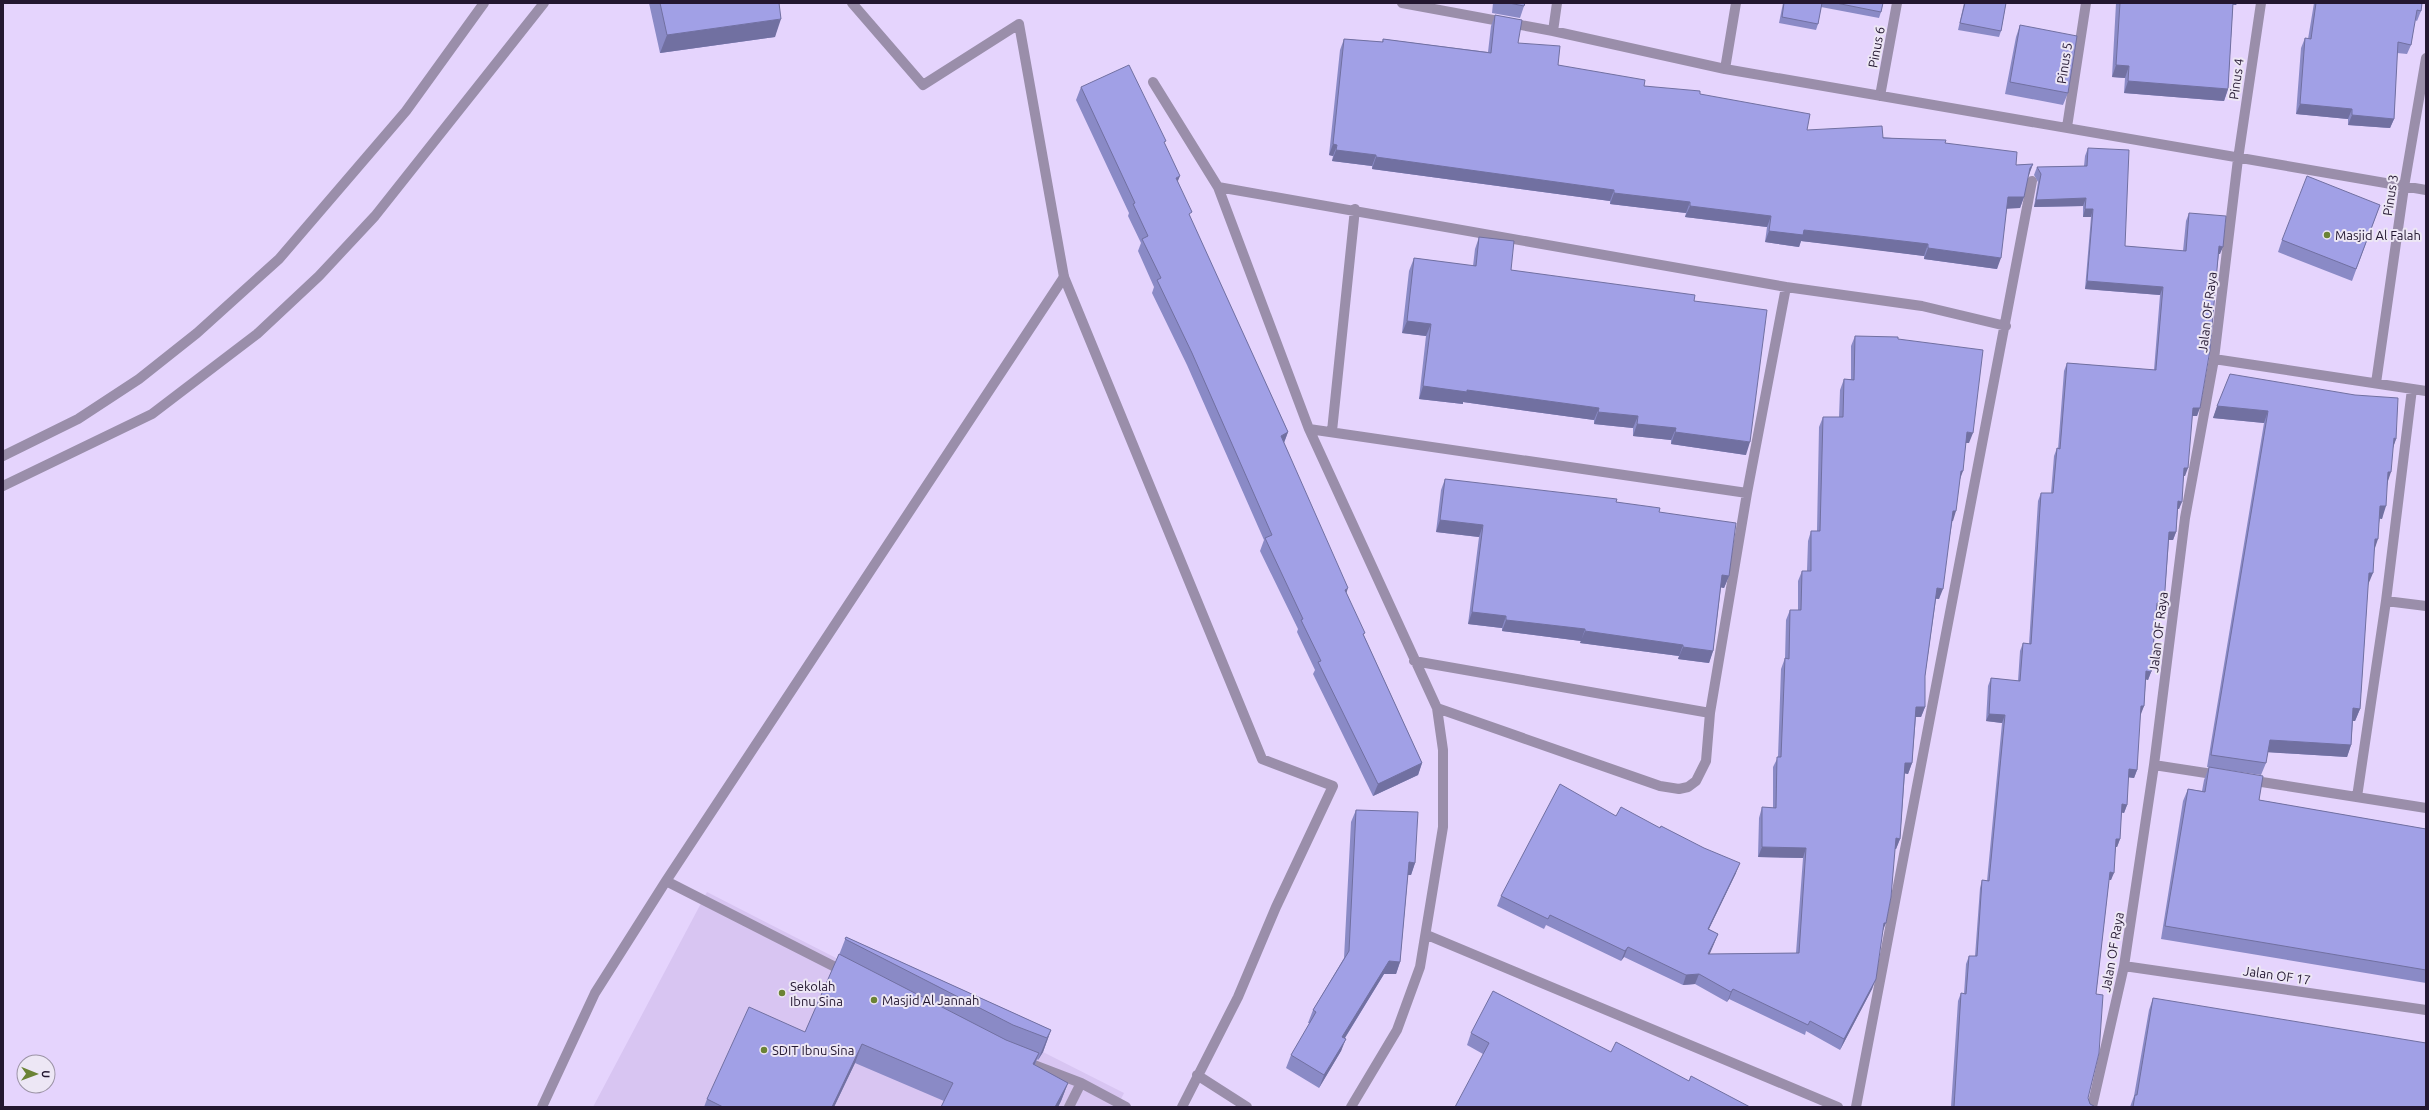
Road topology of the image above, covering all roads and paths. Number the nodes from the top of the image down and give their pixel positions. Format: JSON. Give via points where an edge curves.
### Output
{"nodes":[{"id":1,"x":484,"y":3,"type":"edge"},
{"id":2,"x":544,"y":3,"type":"edge"},
{"id":3,"x":852,"y":3,"type":"edge"},
{"id":4,"x":1402,"y":3,"type":"edge"},
{"id":5,"x":1557,"y":3,"type":"edge"},
{"id":6,"x":1736,"y":3,"type":"edge"},
{"id":7,"x":1897,"y":3,"type":"edge"},
{"id":8,"x":2086,"y":3,"type":"edge"},
{"id":9,"x":2261,"y":3,"type":"edge"},
{"id":10,"x":1553,"y":31,"type":"junction"},
{"id":11,"x":2426,"y":58,"type":"edge"},
{"id":12,"x":1725,"y":69,"type":"junction"},
{"id":13,"x":1153,"y":82,"type":"dead end"},
{"id":14,"x":1880,"y":96,"type":"junction"},
{"id":15,"x":2067,"y":126,"type":"junction"},
{"id":16,"x":2238,"y":159,"type":"junction"},
{"id":17,"x":2032,"y":181,"type":"edge"},
{"id":18,"x":1218,"y":187,"type":"junction"},
{"id":19,"x":2404,"y":187,"type":"junction"},
{"id":20,"x":2426,"y":190,"type":"edge"},
{"id":21,"x":1355,"y":209,"type":"junction"},
{"id":22,"x":1064,"y":277,"type":"junction"},
{"id":23,"x":1786,"y":287,"type":"junction"},
{"id":24,"x":2006,"y":326,"type":"junction"},
{"id":25,"x":2214,"y":359,"type":"junction"},
{"id":26,"x":2376,"y":383,"type":"junction"},
{"id":27,"x":2412,"y":389,"type":"junction"},
{"id":28,"x":2426,"y":391,"type":"edge"},
{"id":29,"x":1309,"y":429,"type":"junction"},
{"id":30,"x":1332,"y":431,"type":"junction"},
{"id":31,"x":3,"y":456,"type":"edge"},
{"id":32,"x":3,"y":486,"type":"edge"},
{"id":33,"x":1747,"y":493,"type":"junction"},
{"id":34,"x":2386,"y":601,"type":"junction"},
{"id":35,"x":2426,"y":606,"type":"edge"},
{"id":36,"x":1414,"y":661,"type":"junction"},
{"id":37,"x":1437,"y":708,"type":"junction"},
{"id":38,"x":1710,"y":713,"type":"junction"},
{"id":39,"x":2154,"y":765,"type":"junction"},
{"id":40,"x":2357,"y":797,"type":"junction"},
{"id":41,"x":2426,"y":808,"type":"edge"},
{"id":42,"x":666,"y":881,"type":"junction"},
{"id":43,"x":1427,"y":935,"type":"junction"},
{"id":44,"x":2124,"y":966,"type":"junction"},
{"id":45,"x":855,"y":978,"type":"edge"},
{"id":46,"x":2426,"y":1010,"type":"edge"},
{"id":47,"x":1017,"y":1058,"type":"edge"},
{"id":48,"x":1197,"y":1075,"type":"junction"},
{"id":49,"x":1081,"y":1084,"type":"junction"},
{"id":50,"x":542,"y":1107,"type":"edge"},
{"id":51,"x":1068,"y":1107,"type":"edge"},
{"id":52,"x":1126,"y":1107,"type":"edge"},
{"id":53,"x":1182,"y":1107,"type":"edge"},
{"id":54,"x":1247,"y":1107,"type":"edge"},
{"id":55,"x":1350,"y":1107,"type":"edge"},
{"id":56,"x":1838,"y":1107,"type":"edge"},
{"id":57,"x":1856,"y":1107,"type":"edge"},
{"id":58,"x":2092,"y":1107,"type":"edge"}],
"edges":[{"from":1,"to":31,"type":"street","via":[[406,111],[279,259],[197,333],[139,379],[78,419]]},
{"from":2,"to":32,"type":"street","via":[[375,216],[319,276],[257,334],[152,414]]},
{"from":3,"to":22,"type":"street","via":[[923,85],[1019,24]]},
{"from":4,"to":10,"type":"street"},
{"from":5,"to":10,"type":"street"},
{"from":6,"to":12,"type":"street"},
{"from":7,"to":14,"type":"street","name":"Pinus 6"},
{"from":8,"to":15,"type":"street","name":"Pinus 5"},
{"from":9,"to":16,"type":"street","name":"Pinus 4"},
{"from":10,"to":12,"type":"street"},
{"from":11,"to":19,"type":"street","name":"Pinus 3"},
{"from":12,"to":14,"type":"street"},
{"from":13,"to":18,"type":"street"},
{"from":14,"to":15,"type":"street"},
{"from":15,"to":16,"type":"street"},
{"from":16,"to":19,"type":"street"},
{"from":16,"to":25,"type":"street","name":"Jalan OF Raya"},
{"from":17,"to":24,"type":"street"},
{"from":18,"to":21,"type":"street"},
{"from":18,"to":29,"type":"street"},
{"from":19,"to":20,"type":"street"},
{"from":19,"to":26,"type":"street","name":"Pinus 3"},
{"from":21,"to":23,"type":"street"},
{"from":21,"to":30,"type":"street"},
{"from":22,"to":42,"type":"street"},
{"from":22,"to":48,"type":"street","via":[[1262,759],[1333,786],[1276,907],[1238,997]]},
{"from":23,"to":24,"type":"street","via":[[1922,306]]},
{"from":23,"to":33,"type":"street"},
{"from":24,"to":57,"type":"street"},
{"from":25,"to":26,"type":"street"},
{"from":25,"to":39,"type":"street","name":"Jalan OF Raya","via":[[2185,518]]},
{"from":26,"to":27,"type":"street"},
{"from":27,"to":28,"type":"street"},
{"from":27,"to":34,"type":"street"},
{"from":29,"to":30,"type":"street"},
{"from":29,"to":36,"type":"street"},
{"from":30,"to":33,"type":"street"},
{"from":33,"to":38,"type":"street"},
{"from":34,"to":35,"type":"street"},
{"from":34,"to":40,"type":"street"},
{"from":36,"to":37,"type":"street"},
{"from":36,"to":38,"type":"street"},
{"from":37,"to":38,"type":"street","via":[[1660,786],[1679,789],[1688,787],[1696,781],[1706,761]]},
{"from":37,"to":43,"type":"street","via":[[1443,750],[1443,827]]},
{"from":39,"to":40,"type":"street"},
{"from":39,"to":44,"type":"street","name":"Jalan OF Raya"},
{"from":40,"to":41,"type":"street"},
{"from":42,"to":45,"type":"street"},
{"from":42,"to":50,"type":"street","via":[[595,993]]},
{"from":43,"to":55,"type":"street","via":[[1420,967],[1398,1030]]},
{"from":43,"to":56,"type":"street"},
{"from":44,"to":46,"type":"street","name":"Jalan OF 17"},
{"from":44,"to":58,"type":"street","name":"Jalan OF Raya"},
{"from":47,"to":49,"type":"street"},
{"from":48,"to":53,"type":"street"},
{"from":48,"to":54,"type":"street"},
{"from":49,"to":51,"type":"street"},
{"from":49,"to":52,"type":"street"}]}
